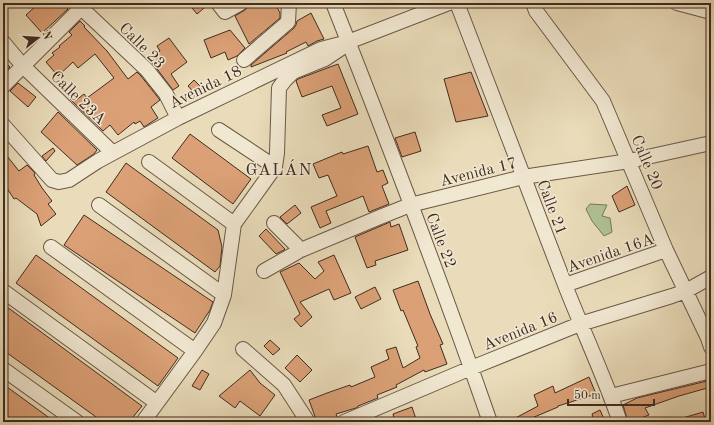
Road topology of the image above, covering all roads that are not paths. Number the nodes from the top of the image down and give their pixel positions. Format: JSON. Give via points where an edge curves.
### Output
{"nodes":[{"id":1,"x":241,"y":3,"type":"edge"},
{"id":2,"x":289,"y":3,"type":"edge"},
{"id":3,"x":333,"y":3,"type":"edge"},
{"id":4,"x":449,"y":3,"type":"edge"},
{"id":5,"x":457,"y":3,"type":"edge"},
{"id":6,"x":532,"y":3,"type":"edge"},
{"id":7,"x":679,"y":3,"type":"edge"},
{"id":8,"x":81,"y":4,"type":"edge"},
{"id":9,"x":222,"y":8,"type":"edge"},
{"id":10,"x":711,"y":12,"type":"edge"},
{"id":11,"x":3,"y":42,"type":"edge"},
{"id":12,"x":348,"y":42,"type":"junction"},
{"id":13,"x":244,"y":60,"type":"dead end"},
{"id":14,"x":23,"y":66,"type":"junction"},
{"id":15,"x":3,"y":86,"type":"edge"},
{"id":16,"x":178,"y":118,"type":"junction"},
{"id":17,"x":3,"y":125,"type":"edge"},
{"id":18,"x":219,"y":130,"type":"dead end"},
{"id":19,"x":711,"y":143,"type":"edge"},
{"id":20,"x":113,"y":152,"type":"junction"},
{"id":21,"x":629,"y":161,"type":"junction"},
{"id":22,"x":149,"y":162,"type":"dead end"},
{"id":23,"x":275,"y":167,"type":"junction"},
{"id":24,"x":523,"y":177,"type":"junction"},
{"id":25,"x":99,"y":204,"type":"dead end"},
{"id":26,"x":410,"y":205,"type":"junction"},
{"id":27,"x":274,"y":223,"type":"dead end"},
{"id":28,"x":234,"y":224,"type":"junction"},
{"id":29,"x":51,"y":247,"type":"dead end"},
{"id":30,"x":301,"y":250,"type":"junction"},
{"id":31,"x":666,"y":250,"type":"junction"},
{"id":32,"x":264,"y":271,"type":"dead end"},
{"id":33,"x":711,"y":277,"type":"edge"},
{"id":34,"x":565,"y":285,"type":"junction"},
{"id":35,"x":3,"y":291,"type":"edge"},
{"id":36,"x":686,"y":291,"type":"junction"},
{"id":37,"x":224,"y":295,"type":"junction"},
{"id":38,"x":580,"y":324,"type":"junction"},
{"id":39,"x":711,"y":347,"type":"edge"},
{"id":40,"x":243,"y":349,"type":"dead end"},
{"id":41,"x":195,"y":351,"type":"junction"},
{"id":42,"x":471,"y":368,"type":"junction"},
{"id":43,"x":3,"y":369,"type":"edge"},
{"id":44,"x":711,"y":371,"type":"edge"},
{"id":45,"x":611,"y":396,"type":"junction"},
{"id":46,"x":157,"y":403,"type":"junction"},
{"id":47,"x":360,"y":419,"type":"edge"},
{"id":48,"x":77,"y":422,"type":"edge"},
{"id":49,"x":143,"y":422,"type":"edge"},
{"id":50,"x":308,"y":422,"type":"edge"},
{"id":51,"x":344,"y":422,"type":"edge"},
{"id":52,"x":490,"y":422,"type":"edge"},
{"id":53,"x":620,"y":422,"type":"edge"}],
"edges":[{"from":1,"to":9,"type":"street"},
{"from":2,"to":13,"type":"street","via":[[288,22]]},
{"from":3,"to":12,"type":"street","name":"Calle 22"},
{"from":4,"to":12,"type":"street","name":"Avenida 18"},
{"from":5,"to":24,"type":"street","name":"Calle 21"},
{"from":6,"to":21,"type":"street","name":"Calle 20","via":[[603,101]]},
{"from":7,"to":10,"type":"street"},
{"from":8,"to":14,"type":"street"},
{"from":8,"to":16,"type":"street","name":"Calle 23","via":[[147,70],[166,94]]},
{"from":11,"to":14,"type":"street"},
{"from":12,"to":16,"type":"street","name":"Avenida 18","via":[[321,49]]},
{"from":12,"to":23,"type":"street","via":[[325,59],[293,72],[279,88],[278,153]]},
{"from":12,"to":26,"type":"street","name":"Calle 22"},
{"from":14,"to":15,"type":"street"},
{"from":14,"to":20,"type":"street","name":"Calle 23A"},
{"from":16,"to":20,"type":"street","name":"Avenida 18"},
{"from":17,"to":20,"type":"street","name":"Avenida 18","via":[[52,180],[59,182],[69,180]]},
{"from":18,"to":23,"type":"street"},
{"from":19,"to":21,"type":"street","name":"Avenida 17"},
{"from":21,"to":24,"type":"street","name":"Avenida 17"},
{"from":21,"to":31,"type":"street","name":"Calle 20"},
{"from":22,"to":28,"type":"street"},
{"from":23,"to":28,"type":"street"},
{"from":24,"to":26,"type":"street","name":"Avenida 17"},
{"from":24,"to":34,"type":"street","name":"Calle 21"},
{"from":25,"to":37,"type":"street"},
{"from":26,"to":30,"type":"street","name":"Avenida 17"},
{"from":26,"to":42,"type":"street","name":"Calle 22"},
{"from":27,"to":30,"type":"street"},
{"from":28,"to":37,"type":"street"},
{"from":29,"to":41,"type":"street"},
{"from":30,"to":32,"type":"street","name":"Avenida 17"},
{"from":31,"to":34,"type":"street","name":"Avenida 16A"},
{"from":31,"to":36,"type":"street","name":"Calle 20"},
{"from":33,"to":36,"type":"street","name":"Avenida 16"},
{"from":34,"to":38,"type":"street","name":"Calle 21"},
{"from":35,"to":46,"type":"street"},
{"from":36,"to":38,"type":"street","name":"Avenida 16"},
{"from":36,"to":39,"type":"street","name":"Calle 20"},
{"from":37,"to":41,"type":"street","via":[[214,323]]},
{"from":38,"to":42,"type":"street","name":"Avenida 16"},
{"from":38,"to":45,"type":"street","name":"Calle 21"},
{"from":40,"to":50,"type":"street","via":[[284,384]]},
{"from":41,"to":46,"type":"street"},
{"from":42,"to":47,"type":"street","name":"Avenida 16"},
{"from":42,"to":52,"type":"street","name":"Calle 22"},
{"from":43,"to":48,"type":"street"},
{"from":44,"to":45,"type":"street"},
{"from":45,"to":53,"type":"street","name":"Calle 21"},
{"from":46,"to":49,"type":"street"},
{"from":47,"to":51,"type":"street","name":"Avenida 16"}]}
